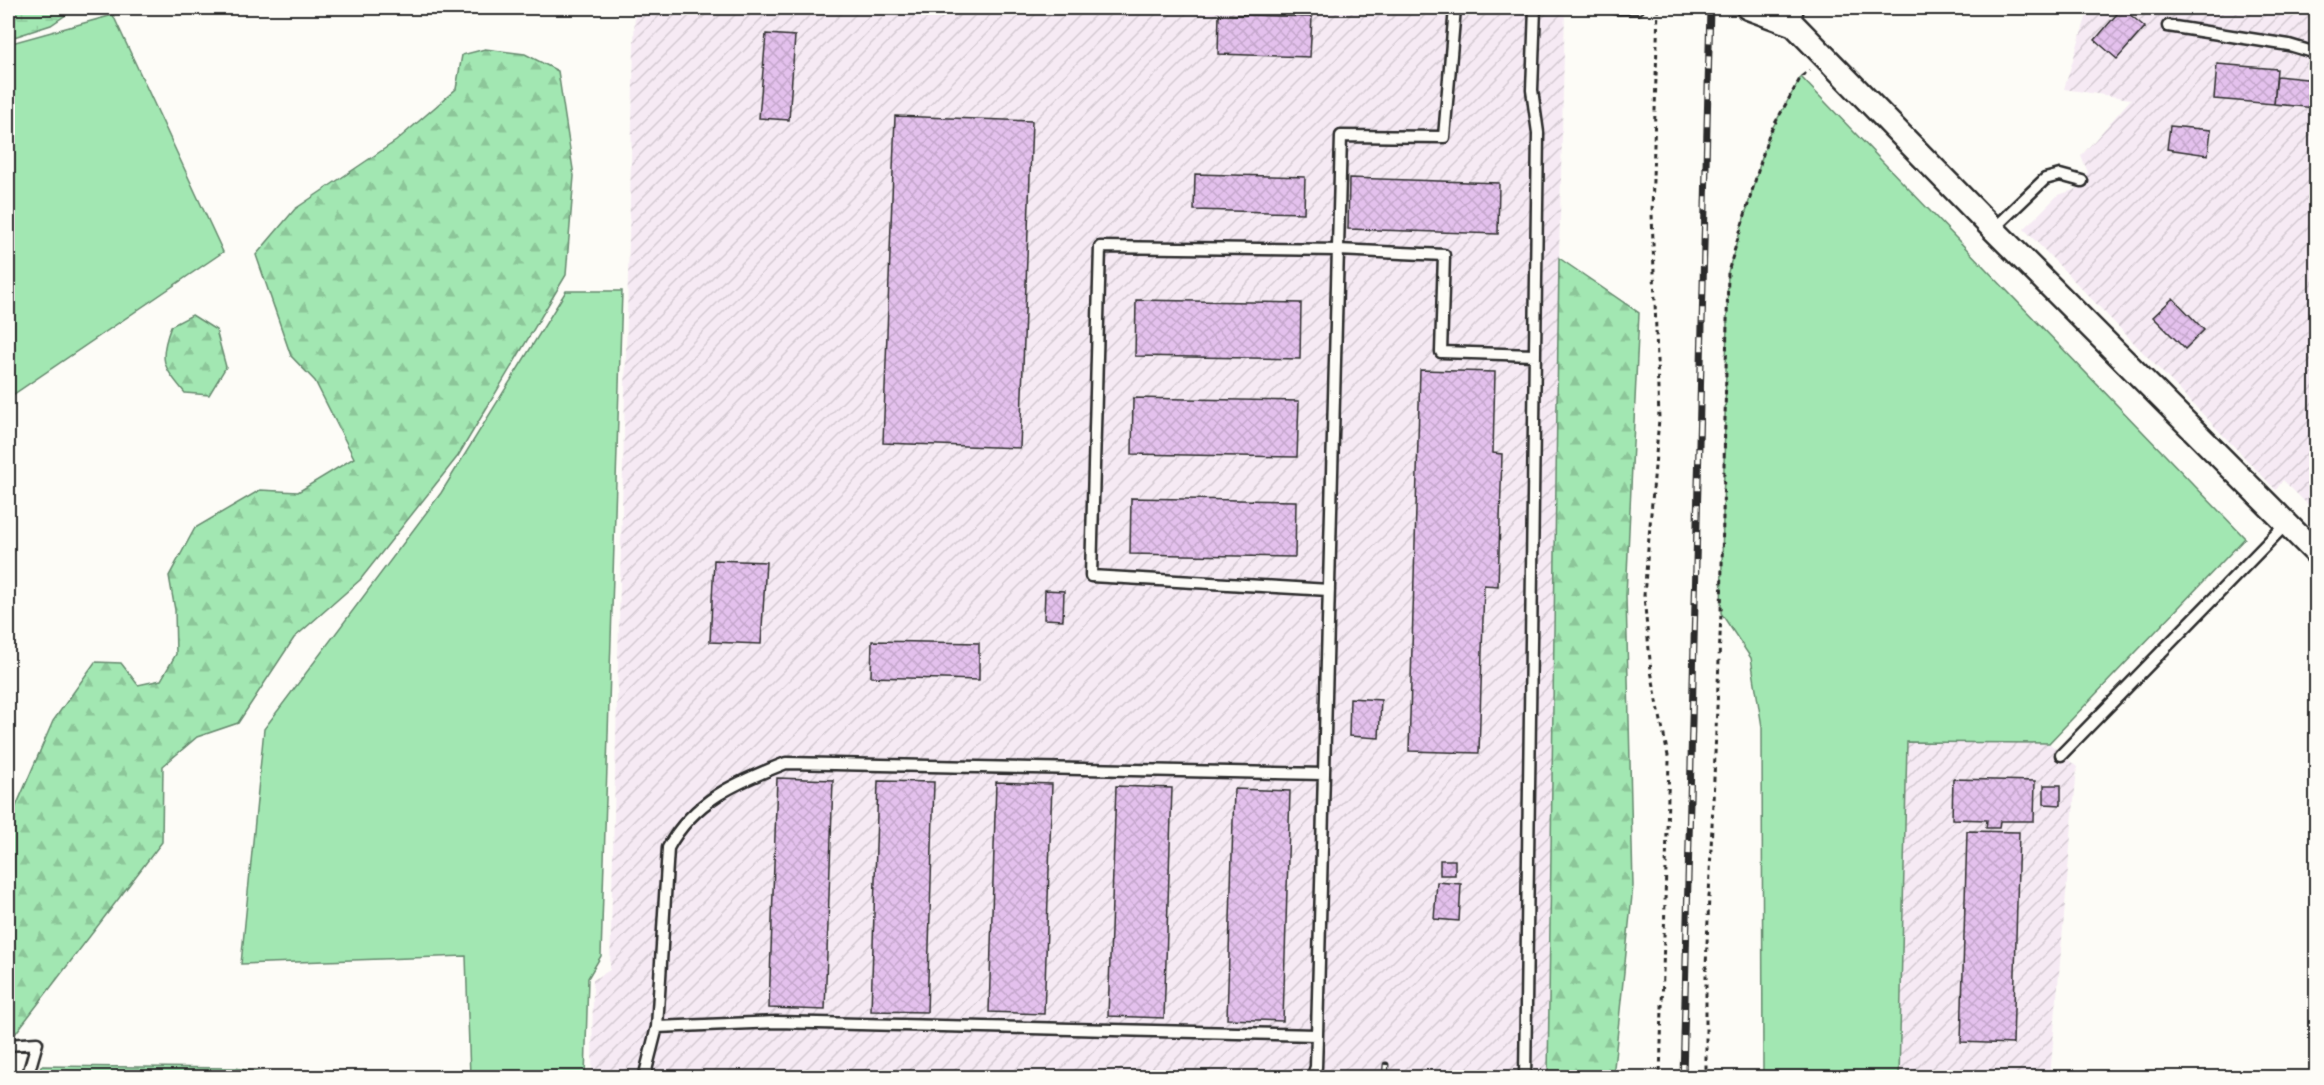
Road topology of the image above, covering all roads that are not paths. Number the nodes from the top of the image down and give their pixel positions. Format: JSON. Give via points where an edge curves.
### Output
{"nodes":[{"id":1,"x":1455,"y":8,"type":"edge"},
{"id":2,"x":1535,"y":8,"type":"edge"},
{"id":3,"x":1615,"y":8,"type":"edge"},
{"id":4,"x":1637,"y":8,"type":"edge"},
{"id":5,"x":1748,"y":8,"type":"edge"},
{"id":6,"x":1785,"y":14,"type":"edge"},
{"id":7,"x":1636,"y":20,"type":"dead end"},
{"id":8,"x":2168,"y":26,"type":"dead end"},
{"id":9,"x":2316,"y":53,"type":"edge"},
{"id":10,"x":2082,"y":181,"type":"dead end"},
{"id":11,"x":1993,"y":229,"type":"junction"},
{"id":12,"x":1338,"y":250,"type":"junction"},
{"id":13,"x":1535,"y":355,"type":"junction"},
{"id":14,"x":2287,"y":523,"type":"junction"},
{"id":15,"x":2316,"y":553,"type":"edge"},
{"id":16,"x":1329,"y":590,"type":"junction"},
{"id":17,"x":2061,"y":755,"type":"dead end"},
{"id":18,"x":1324,"y":774,"type":"junction"},
{"id":19,"x":657,"y":1027,"type":"junction"},
{"id":20,"x":1317,"y":1035,"type":"junction"},
{"id":21,"x":8,"y":1046,"type":"edge"},
{"id":22,"x":27,"y":1077,"type":"edge"},
{"id":23,"x":644,"y":1077,"type":"edge"},
{"id":24,"x":1312,"y":1077,"type":"edge"},
{"id":25,"x":1526,"y":1077,"type":"edge"}],
"edges":[{"from":1,"to":12,"type":"lane","via":[[1444,138],[1341,136]]},
{"from":2,"to":13,"type":"lane","via":[[1532,90],[1538,133]]},
{"from":3,"to":4,"type":"lane"},
{"from":4,"to":7,"type":"lane"},
{"from":5,"to":6,"type":"street"},
{"from":6,"to":11,"type":"street"},
{"from":8,"to":9,"type":"lane","via":[[2289,45]]},
{"from":10,"to":11,"type":"lane","via":[[2060,175],[2045,179]]},
{"from":11,"to":14,"type":"street"},
{"from":12,"to":13,"type":"lane","via":[[1444,255],[1441,352]]},
{"from":12,"to":16,"type":"lane"},
{"from":12,"to":16,"type":"lane","via":[[1100,247],[1091,576]]},
{"from":13,"to":25,"type":"lane"},
{"from":14,"to":15,"type":"street"},
{"from":14,"to":17,"type":"lane"},
{"from":16,"to":18,"type":"lane"},
{"from":18,"to":19,"type":"lane","via":[[786,763],[743,780],[701,807],[678,828],[668,848]]},
{"from":18,"to":20,"type":"lane"},
{"from":19,"to":20,"type":"lane","via":[[776,1022]]},
{"from":19,"to":23,"type":"lane"},
{"from":20,"to":24,"type":"lane"},
{"from":21,"to":22,"type":"lane","via":[[37,1043]]}]}
